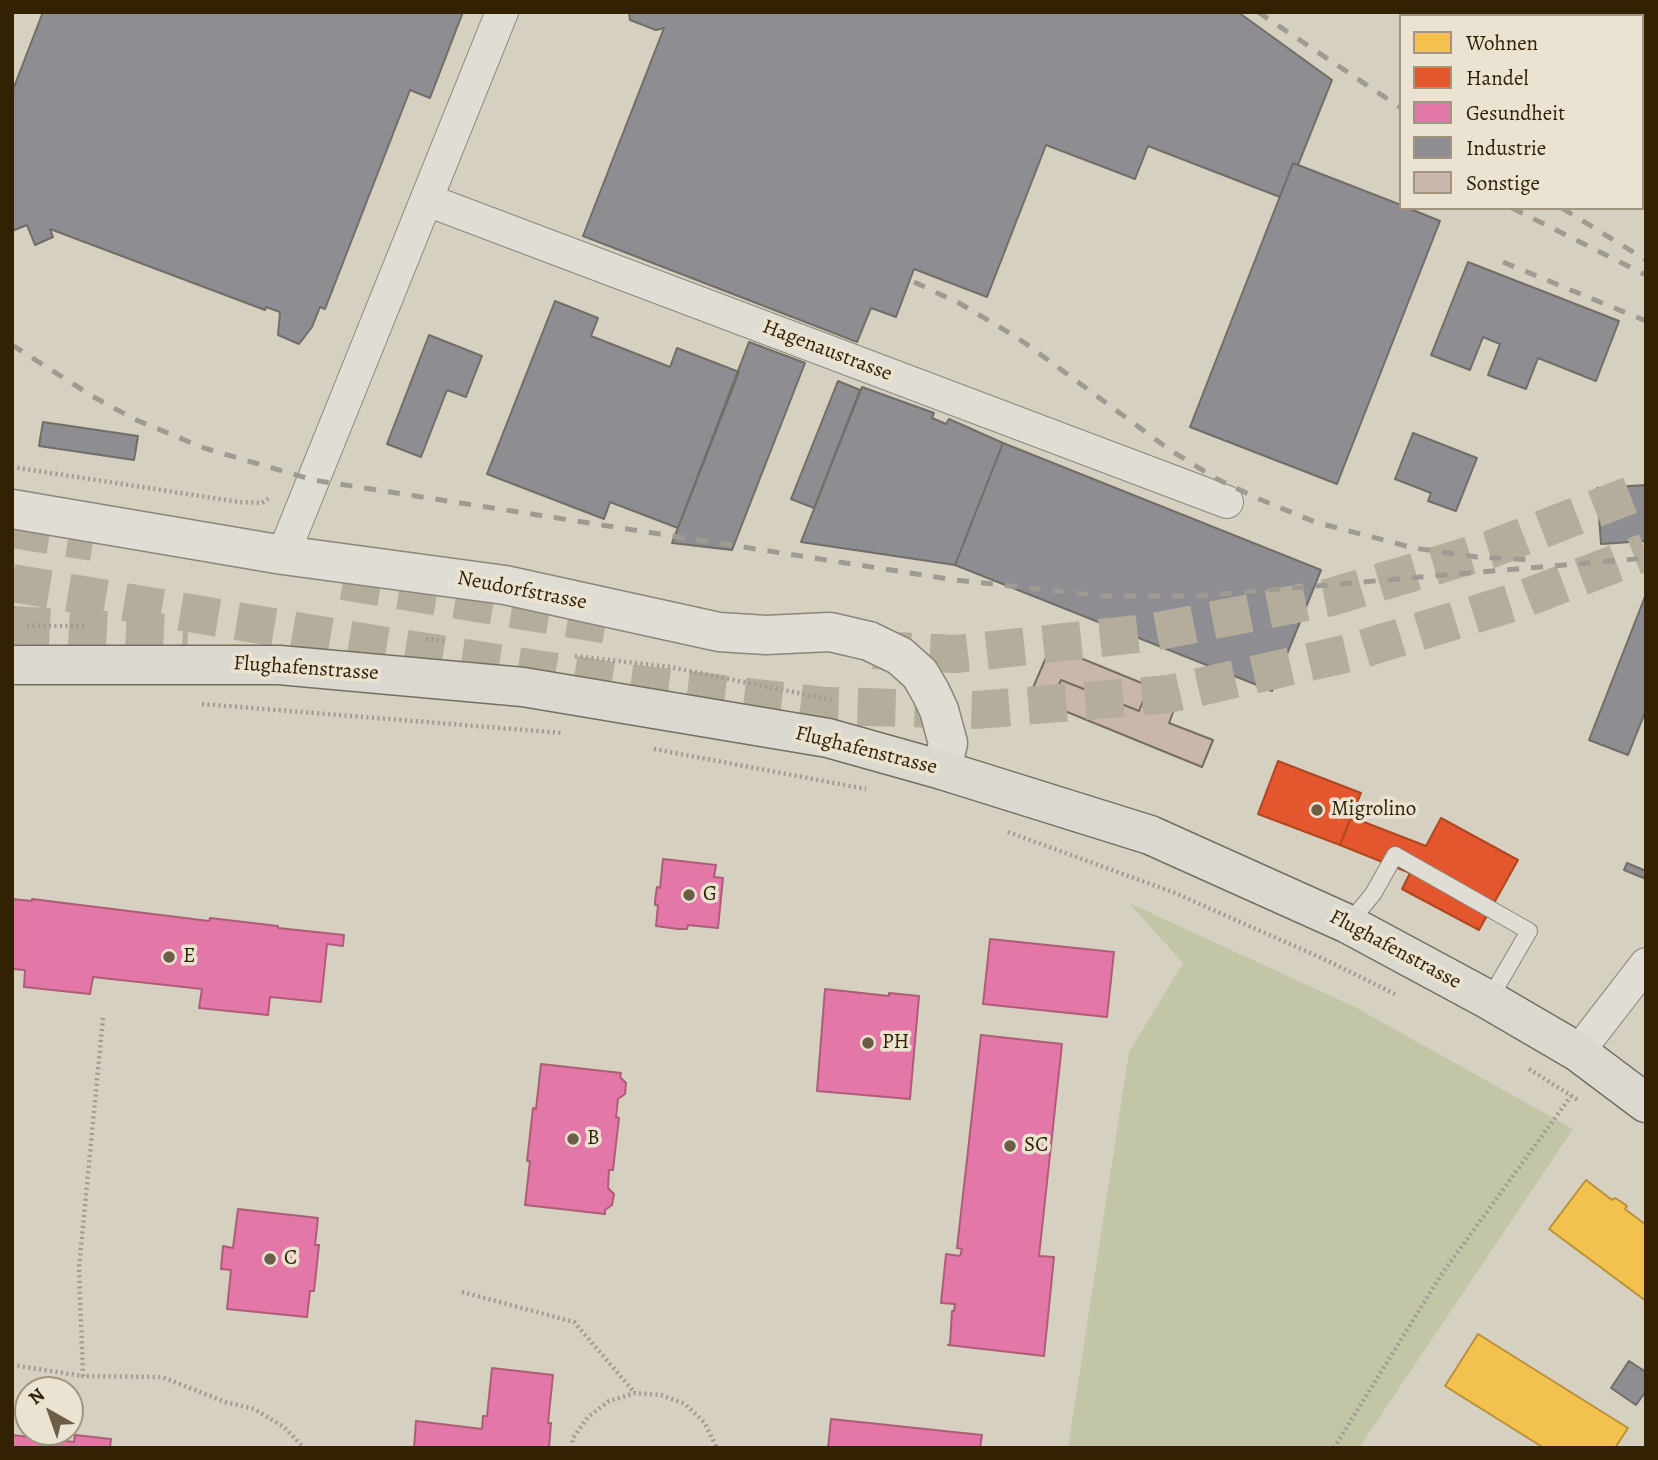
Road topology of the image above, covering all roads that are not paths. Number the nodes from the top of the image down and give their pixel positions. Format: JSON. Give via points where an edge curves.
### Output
{"nodes":[{"id":1,"x":502,"y":12,"type":"edge"},
{"id":2,"x":427,"y":200,"type":"junction"},
{"id":3,"x":1227,"y":502,"type":"dead end"},
{"id":4,"x":12,"y":509,"type":"edge"},
{"id":5,"x":283,"y":555,"type":"junction"},
{"id":6,"x":12,"y":664,"type":"edge"},
{"id":7,"x":942,"y":770,"type":"junction"},
{"id":8,"x":1348,"y":924,"type":"junction"},
{"id":9,"x":1646,"y":964,"type":"edge"},
{"id":10,"x":1489,"y":1000,"type":"junction"},
{"id":11,"x":1578,"y":1052,"type":"junction"},
{"id":12,"x":1646,"y":1102,"type":"edge"}],
"edges":[{"from":1,"to":2,"type":"street"},
{"from":2,"to":3,"type":"street","name":"Hagenaustrasse"},
{"from":2,"to":5,"type":"street"},
{"from":4,"to":5,"type":"street","name":"Neudorfstrasse"},
{"from":5,"to":7,"type":"street","name":"Neudorfstrasse","via":[[505,585],[719,632],[830,632],[869,641],[900,656],[926,683],[947,743]]},
{"from":6,"to":7,"type":"main road","name":"Flughafenstrasse","via":[[279,665],[523,687],[828,738]]},
{"from":7,"to":8,"type":"main road","name":"Flughafenstrasse","via":[[1150,835]]},
{"from":8,"to":10,"type":"main road","name":"Flughafenstrasse"},
{"from":8,"to":10,"type":"lane","via":[[1373,894],[1395,855],[1529,931]]},
{"from":9,"to":11,"type":"street"},
{"from":10,"to":11,"type":"main road","name":"Flughafenstrasse"},
{"from":11,"to":12,"type":"main road","name":"Flughafenstrasse"}]}
